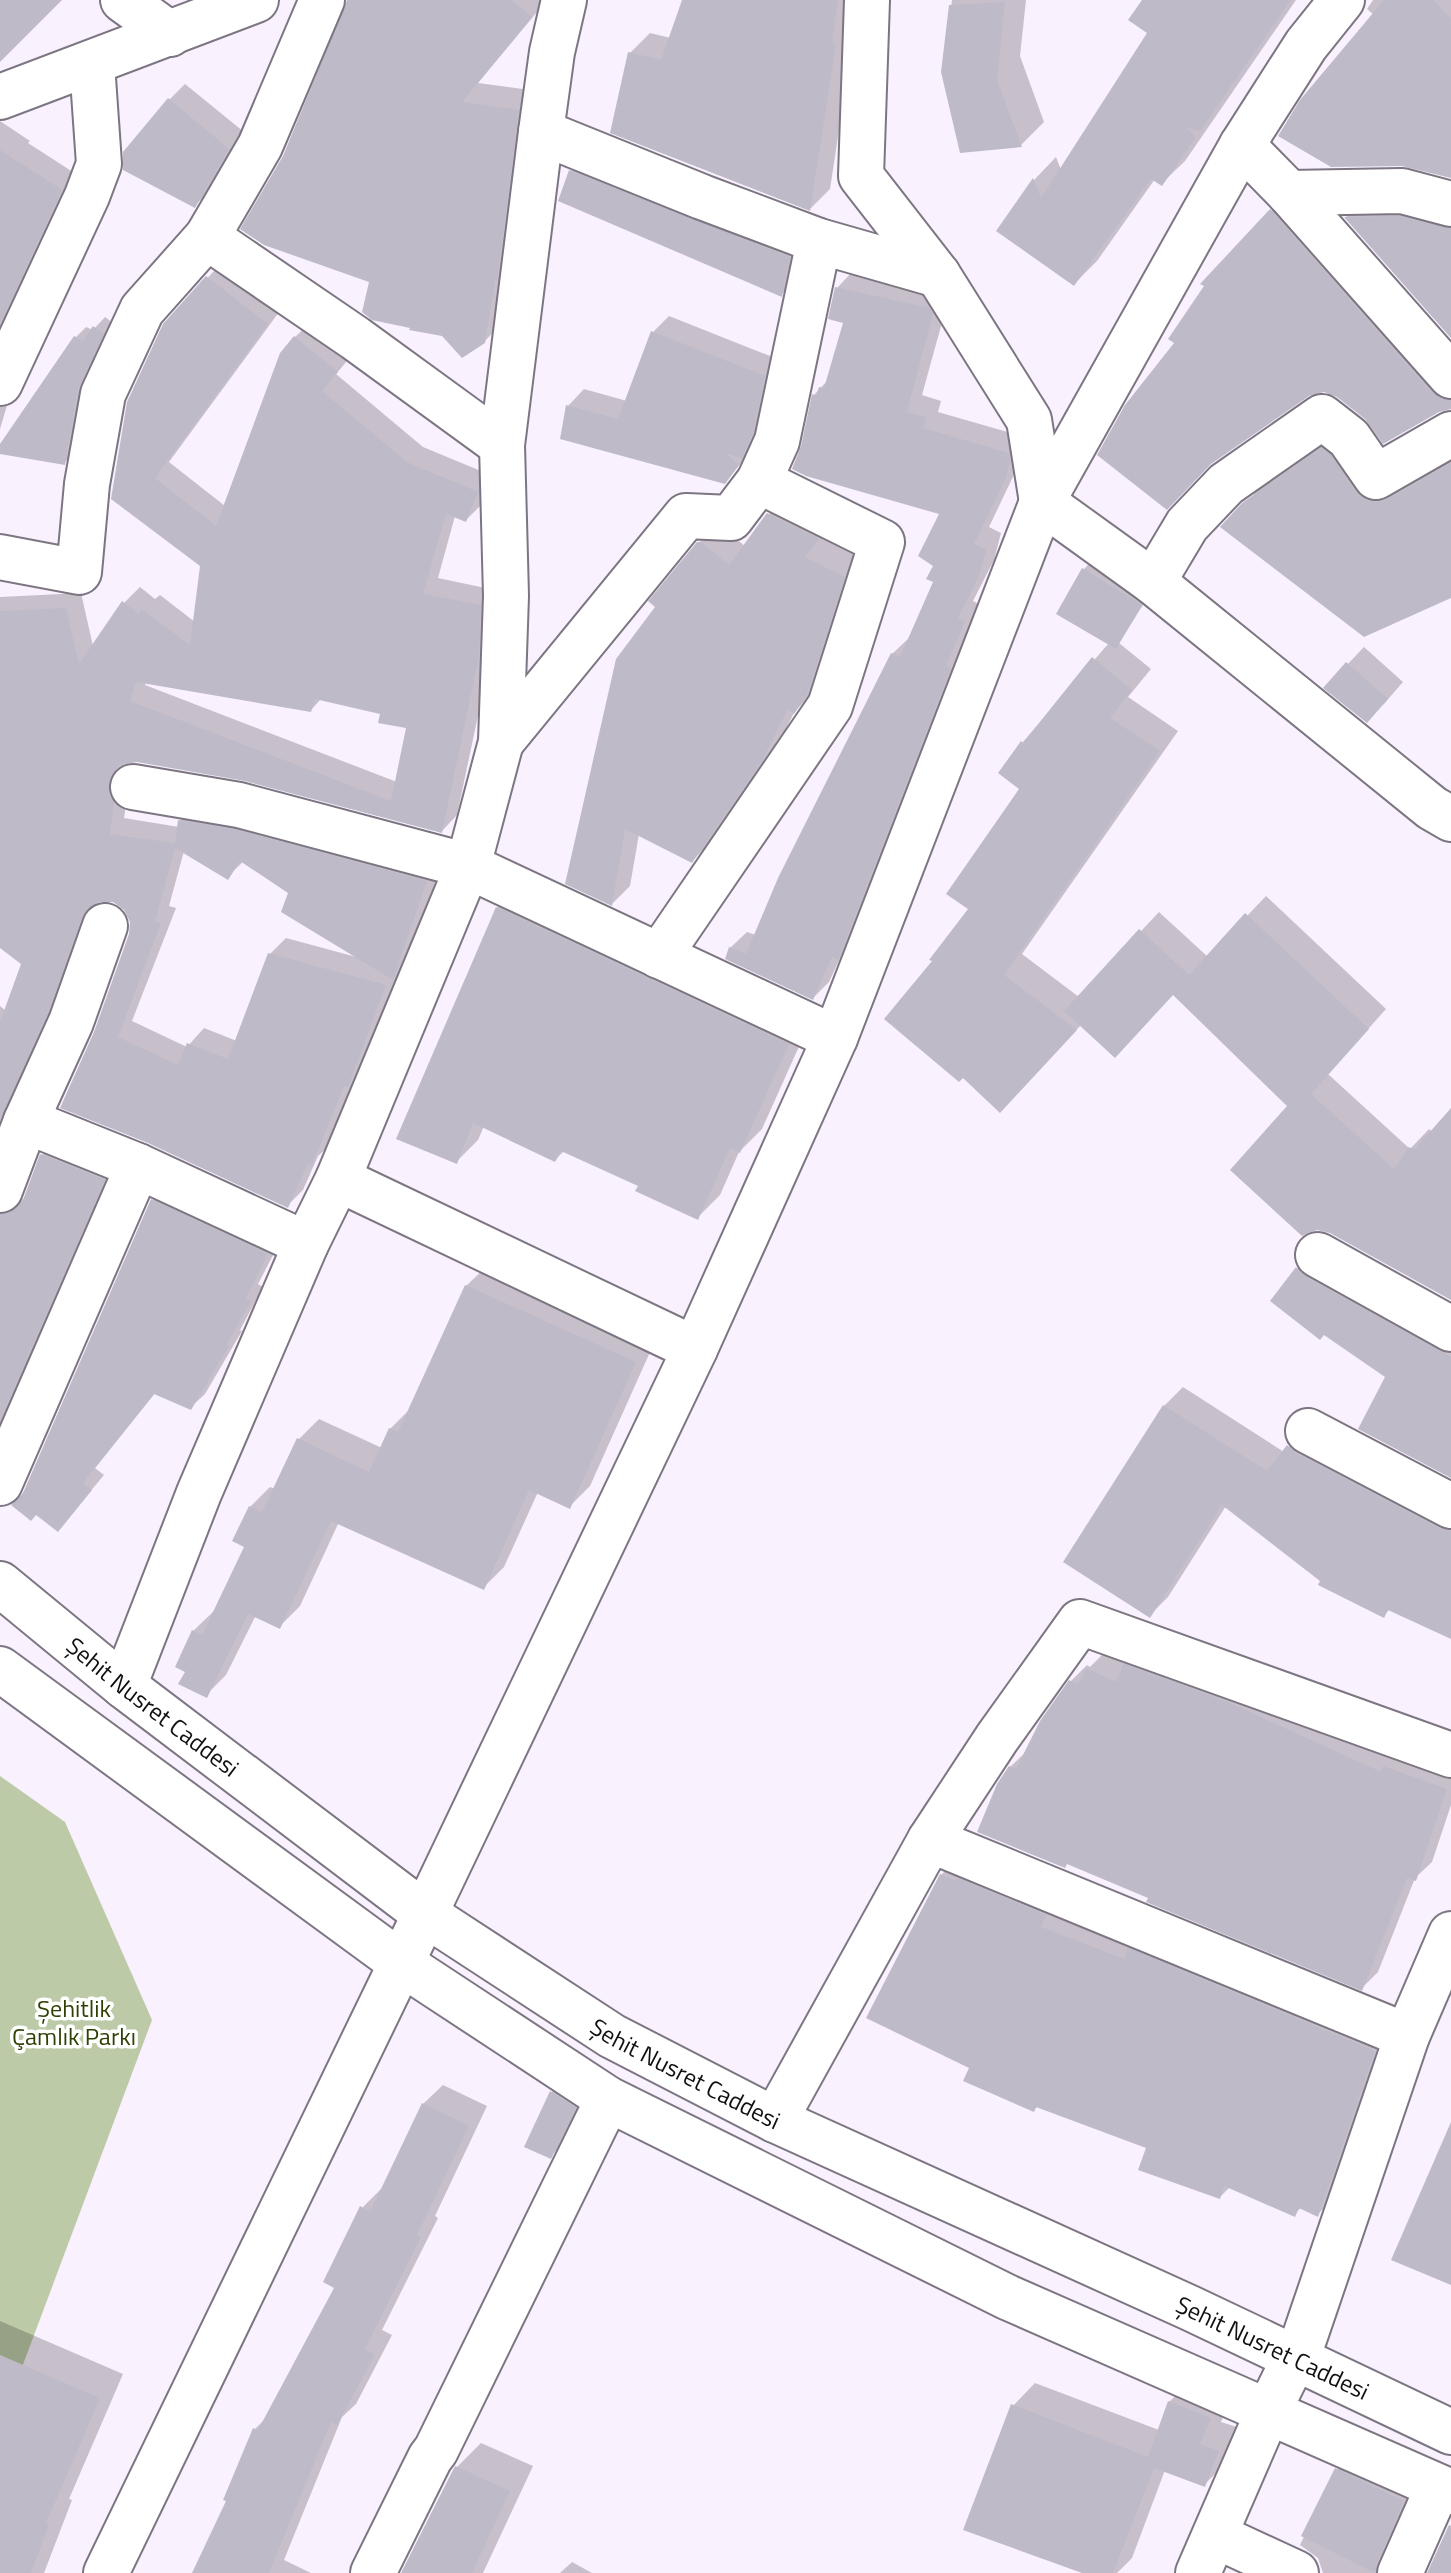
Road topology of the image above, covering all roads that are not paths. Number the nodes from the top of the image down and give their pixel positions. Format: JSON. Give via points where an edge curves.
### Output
{"nodes":[{"id":1,"x":123,"y":0,"type":"edge"},
{"id":2,"x":256,"y":0,"type":"edge"},
{"id":3,"x":322,"y":0,"type":"edge"},
{"id":4,"x":564,"y":0,"type":"edge"},
{"id":5,"x":867,"y":0,"type":"edge"},
{"id":6,"x":1342,"y":0,"type":"edge"},
{"id":7,"x":170,"y":34,"type":"junction"},
{"id":8,"x":92,"y":64,"type":"junction"},
{"id":9,"x":0,"y":97,"type":"edge"},
{"id":10,"x":541,"y":132,"type":"junction"},
{"id":11,"x":1242,"y":145,"type":"junction"},
{"id":12,"x":1289,"y":193,"type":"junction"},
{"id":13,"x":1451,"y":204,"type":"edge"},
{"id":14,"x":207,"y":237,"type":"junction"},
{"id":15,"x":819,"y":241,"type":"junction"},
{"id":16,"x":938,"y":275,"type":"junction"},
{"id":17,"x":1451,"y":376,"type":"edge"},
{"id":18,"x":0,"y":383,"type":"edge"},
{"id":19,"x":1451,"y":434,"type":"edge"},
{"id":20,"x":502,"y":445,"type":"junction"},
{"id":21,"x":759,"y":481,"type":"junction"},
{"id":22,"x":1042,"y":502,"type":"junction"},
{"id":23,"x":0,"y":557,"type":"edge"},
{"id":24,"x":1153,"y":582,"type":"junction"},
{"id":25,"x":501,"y":742,"type":"junction"},
{"id":26,"x":133,"y":787,"type":"dead end"},
{"id":27,"x":1451,"y":819,"type":"edge"},
{"id":28,"x":468,"y":866,"type":"junction"},
{"id":29,"x":105,"y":926,"type":"dead end"},
{"id":30,"x":659,"y":956,"type":"junction"},
{"id":31,"x":835,"y":1038,"type":"junction"},
{"id":32,"x":26,"y":1121,"type":"junction"},
{"id":33,"x":138,"y":1166,"type":"junction"},
{"id":34,"x":338,"y":1179,"type":"junction"},
{"id":35,"x":0,"y":1190,"type":"edge"},
{"id":36,"x":306,"y":1244,"type":"junction"},
{"id":37,"x":1318,"y":1255,"type":"dead end"},
{"id":38,"x":1451,"y":1329,"type":"edge"},
{"id":39,"x":695,"y":1349,"type":"junction"},
{"id":40,"x":1308,"y":1431,"type":"dead end"},
{"id":41,"x":0,"y":1483,"type":"edge"},
{"id":42,"x":1451,"y":1506,"type":"edge"},
{"id":43,"x":0,"y":1584,"type":"edge"},
{"id":44,"x":0,"y":1669,"type":"edge"},
{"id":45,"x":124,"y":1686,"type":"junction"},
{"id":46,"x":1451,"y":1755,"type":"edge"},
{"id":47,"x":930,"y":1840,"type":"junction"},
{"id":48,"x":425,"y":1914,"type":"junction"},
{"id":49,"x":1451,"y":1934,"type":"edge"},
{"id":50,"x":401,"y":1963,"type":"junction"},
{"id":51,"x":1439,"y":1996,"type":"edge"},
{"id":52,"x":1407,"y":2036,"type":"junction"},
{"id":53,"x":608,"y":2099,"type":"junction"},
{"id":54,"x":775,"y":2120,"type":"junction"},
{"id":55,"x":1295,"y":2357,"type":"junction"},
{"id":56,"x":1268,"y":2412,"type":"junction"},
{"id":57,"x":1451,"y":2432,"type":"edge"},
{"id":58,"x":1445,"y":2490,"type":"edge"},
{"id":59,"x":1207,"y":2555,"type":"edge"},
{"id":60,"x":106,"y":2573,"type":"edge"},
{"id":61,"x":373,"y":2573,"type":"edge"},
{"id":62,"x":1296,"y":2573,"type":"edge"},
{"id":63,"x":1400,"y":2573,"type":"edge"}],
"edges":[{"from":1,"to":7,"type":"street"},
{"from":2,"to":7,"type":"street"},
{"from":3,"to":14,"type":"street","via":[[260,146]]},
{"from":4,"to":10,"type":"street"},
{"from":5,"to":16,"type":"street","via":[[861,176]]},
{"from":6,"to":11,"type":"street","via":[[1306,45]]},
{"from":7,"to":8,"type":"street"},
{"from":8,"to":9,"type":"street"},
{"from":8,"to":18,"type":"street","via":[[99,164]]},
{"from":10,"to":15,"type":"street"},
{"from":10,"to":20,"type":"street"},
{"from":11,"to":12,"type":"street"},
{"from":11,"to":22,"type":"street"},
{"from":12,"to":13,"type":"street","via":[[1402,191]]},
{"from":12,"to":17,"type":"street"},
{"from":14,"to":20,"type":"street"},
{"from":14,"to":23,"type":"street","via":[[142,310],[103,394],[79,572]]},
{"from":15,"to":16,"type":"street"},
{"from":15,"to":21,"type":"street","via":[[777,441]]},
{"from":16,"to":22,"type":"street","via":[[1029,420]]},
{"from":19,"to":24,"type":"street","via":[[1376,477],[1349,438],[1322,417],[1226,484],[1187,525]]},
{"from":20,"to":25,"type":"street","via":[[506,596]]},
{"from":21,"to":25,"type":"street","via":[[731,518],[686,516]]},
{"from":21,"to":30,"type":"street","via":[[882,542],[830,706]]},
{"from":22,"to":24,"type":"street"},
{"from":22,"to":31,"type":"street"},
{"from":24,"to":27,"type":"street"},
{"from":25,"to":28,"type":"street"},
{"from":26,"to":28,"type":"street","via":[[239,805]]},
{"from":28,"to":30,"type":"street"},
{"from":28,"to":34,"type":"street"},
{"from":29,"to":32,"type":"street","via":[[71,1022]]},
{"from":30,"to":31,"type":"street"},
{"from":31,"to":39,"type":"street"},
{"from":32,"to":33,"type":"street"},
{"from":32,"to":35,"type":"street"},
{"from":33,"to":36,"type":"street"},
{"from":33,"to":41,"type":"street"},
{"from":34,"to":36,"type":"street"},
{"from":34,"to":39,"type":"street"},
{"from":36,"to":45,"type":"street","via":[[199,1493]]},
{"from":37,"to":38,"type":"street"},
{"from":39,"to":48,"type":"street"},
{"from":40,"to":42,"type":"street"},
{"from":43,"to":45,"type":"street","name":"Şehit Nusret Caddesi"},
{"from":44,"to":50,"type":"street"},
{"from":45,"to":48,"type":"street","name":"Şehit Nusret Caddesi"},
{"from":46,"to":47,"type":"street","via":[[1080,1622]]},
{"from":47,"to":52,"type":"street"},
{"from":47,"to":54,"type":"street"},
{"from":48,"to":50,"type":"street"},
{"from":48,"to":54,"type":"street","name":"Şehit Nusret Caddesi","via":[[612,2036]]},
{"from":49,"to":51,"type":"street"},
{"from":50,"to":53,"type":"street"},
{"from":50,"to":60,"type":"street"},
{"from":51,"to":52,"type":"street"},
{"from":52,"to":55,"type":"street"},
{"from":53,"to":56,"type":"street","via":[[1007,2297]]},
{"from":53,"to":61,"type":"street"},
{"from":54,"to":55,"type":"street","name":"Şehit Nusret Caddesi"},
{"from":55,"to":56,"type":"street"},
{"from":55,"to":57,"type":"street","name":"Şehit Nusret Caddesi"},
{"from":56,"to":58,"type":"street"},
{"from":56,"to":59,"type":"street"},
{"from":58,"to":63,"type":"street"},
{"from":59,"to":62,"type":"street"}]}
